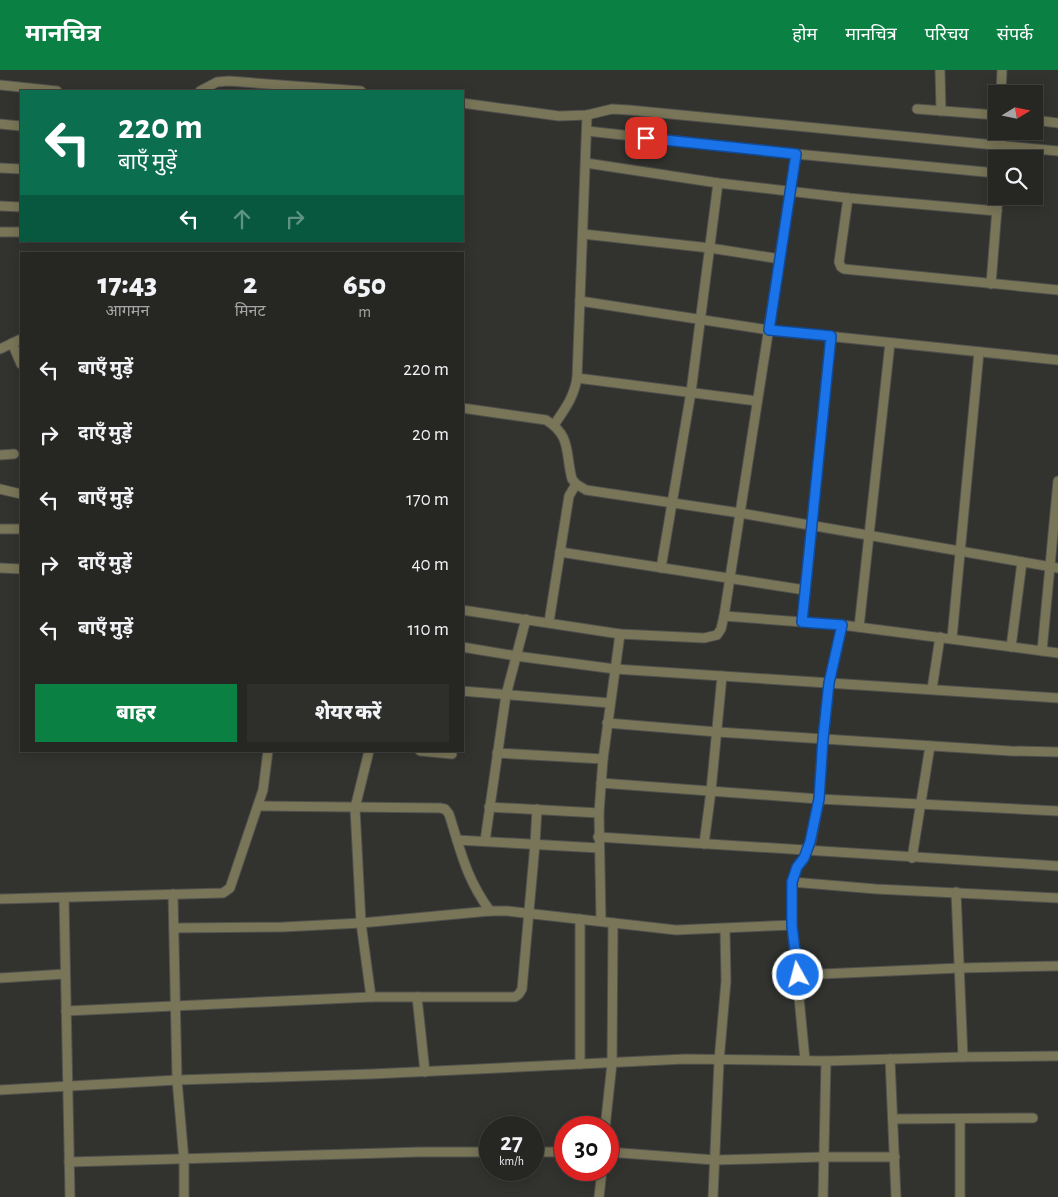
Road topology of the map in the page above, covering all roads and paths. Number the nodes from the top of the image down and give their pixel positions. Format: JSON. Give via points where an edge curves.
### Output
{"nodes":[{"id":1,"x":940,"y":70,"type":"edge"},
{"id":2,"x":1002,"y":70,"type":"edge"},
{"id":3,"x":0,"y":85,"type":"edge"},
{"id":4,"x":1001,"y":85,"type":"edge"},
{"id":5,"x":48,"y":90,"type":"edge"},
{"id":6,"x":202,"y":90,"type":"edge"},
{"id":7,"x":348,"y":90,"type":"edge"},
{"id":8,"x":464,"y":103,"type":"edge"},
{"id":9,"x":917,"y":109,"type":"dead end"},
{"id":10,"x":941,"y":111,"type":"junction"},
{"id":11,"x":988,"y":114,"type":"edge"},
{"id":12,"x":587,"y":115,"type":"junction"},
{"id":13,"x":1043,"y":121,"type":"edge"},
{"id":14,"x":1058,"y":123,"type":"edge"},
{"id":15,"x":0,"y":124,"type":"edge"},
{"id":16,"x":20,"y":126,"type":"edge"},
{"id":17,"x":587,"y":131,"type":"junction"},
{"id":18,"x":1000,"y":140,"type":"edge"},
{"id":19,"x":1000,"y":145,"type":"junction"},
{"id":20,"x":1000,"y":150,"type":"edge"},
{"id":21,"x":1058,"y":151,"type":"edge"},
{"id":22,"x":796,"y":154,"type":"junction"},
{"id":23,"x":586,"y":163,"type":"junction"},
{"id":24,"x":0,"y":168,"type":"edge"},
{"id":25,"x":20,"y":170,"type":"edge"},
{"id":26,"x":988,"y":172,"type":"edge"},
{"id":27,"x":718,"y":183,"type":"junction"},
{"id":28,"x":790,"y":192,"type":"junction"},
{"id":29,"x":848,"y":198,"type":"junction"},
{"id":30,"x":997,"y":205,"type":"edge"},
{"id":31,"x":0,"y":206,"type":"edge"},
{"id":32,"x":20,"y":207,"type":"edge"},
{"id":33,"x":997,"y":211,"type":"junction"},
{"id":34,"x":0,"y":232,"type":"edge"},
{"id":35,"x":20,"y":232,"type":"edge"},
{"id":36,"x":583,"y":234,"type":"junction"},
{"id":37,"x":710,"y":248,"type":"junction"},
{"id":38,"x":780,"y":259,"type":"junction"},
{"id":39,"x":991,"y":284,"type":"junction"},
{"id":40,"x":1058,"y":290,"type":"edge"},
{"id":41,"x":580,"y":300,"type":"junction"},
{"id":42,"x":701,"y":319,"type":"junction"},
{"id":43,"x":769,"y":330,"type":"junction"},
{"id":44,"x":831,"y":336,"type":"junction"},
{"id":45,"x":20,"y":339,"type":"edge"},
{"id":46,"x":12,"y":343,"type":"junction"},
{"id":47,"x":890,"y":343,"type":"junction"},
{"id":48,"x":0,"y":349,"type":"edge"},
{"id":49,"x":979,"y":352,"type":"junction"},
{"id":50,"x":1058,"y":360,"type":"edge"},
{"id":51,"x":20,"y":362,"type":"edge"},
{"id":52,"x":577,"y":378,"type":"junction"},
{"id":53,"x":691,"y":392,"type":"junction"},
{"id":54,"x":758,"y":401,"type":"junction"},
{"id":55,"x":464,"y":408,"type":"edge"},
{"id":56,"x":554,"y":425,"type":"junction"},
{"id":57,"x":14,"y":454,"type":"dead end"},
{"id":58,"x":0,"y":455,"type":"edge"},
{"id":59,"x":1058,"y":481,"type":"edge"},
{"id":60,"x":576,"y":484,"type":"junction"},
{"id":61,"x":0,"y":490,"type":"edge"},
{"id":62,"x":20,"y":494,"type":"edge"},
{"id":63,"x":673,"y":503,"type":"junction"},
{"id":64,"x":740,"y":513,"type":"junction"},
{"id":65,"x":1056,"y":515,"type":"edge"},
{"id":66,"x":812,"y":525,"type":"junction"},
{"id":67,"x":0,"y":529,"type":"edge"},
{"id":68,"x":20,"y":529,"type":"edge"},
{"id":69,"x":870,"y":536,"type":"junction"},
{"id":70,"x":560,"y":552,"type":"junction"},
{"id":71,"x":961,"y":552,"type":"junction"},
{"id":72,"x":1022,"y":562,"type":"junction"},
{"id":73,"x":1054,"y":567,"type":"edge"},
{"id":74,"x":0,"y":568,"type":"edge"},
{"id":75,"x":661,"y":568,"type":"junction"},
{"id":76,"x":20,"y":569,"type":"edge"},
{"id":77,"x":730,"y":579,"type":"junction"},
{"id":78,"x":805,"y":590,"type":"junction"},
{"id":79,"x":464,"y":610,"type":"edge"},
{"id":80,"x":724,"y":616,"type":"junction"},
{"id":81,"x":526,"y":619,"type":"junction"},
{"id":82,"x":549,"y":622,"type":"junction"},
{"id":83,"x":802,"y":622,"type":"junction"},
{"id":84,"x":842,"y":625,"type":"junction"},
{"id":85,"x":859,"y":627,"type":"junction"},
{"id":86,"x":620,"y":634,"type":"junction"},
{"id":87,"x":940,"y":637,"type":"junction"},
{"id":88,"x":952,"y":638,"type":"junction"},
{"id":89,"x":464,"y":647,"type":"edge"},
{"id":90,"x":1012,"y":647,"type":"junction"},
{"id":91,"x":1042,"y":651,"type":"junction"},
{"id":92,"x":1058,"y":653,"type":"edge"},
{"id":93,"x":516,"y":656,"type":"junction"},
{"id":94,"x":615,"y":669,"type":"junction"},
{"id":95,"x":722,"y":676,"type":"junction"},
{"id":96,"x":829,"y":683,"type":"junction"},
{"id":97,"x":932,"y":689,"type":"junction"},
{"id":98,"x":464,"y":690,"type":"edge"},
{"id":99,"x":506,"y":695,"type":"junction"},
{"id":100,"x":1058,"y":698,"type":"edge"},
{"id":101,"x":610,"y":703,"type":"junction"},
{"id":102,"x":607,"y":722,"type":"junction"},
{"id":103,"x":717,"y":732,"type":"junction"},
{"id":104,"x":823,"y":739,"type":"junction"},
{"id":105,"x":930,"y":746,"type":"junction"},
{"id":106,"x":268,"y":752,"type":"edge"},
{"id":107,"x":369,"y":752,"type":"edge"},
{"id":108,"x":431,"y":752,"type":"edge"},
{"id":109,"x":1058,"y":752,"type":"edge"},
{"id":110,"x":497,"y":753,"type":"junction"},
{"id":111,"x":452,"y":754,"type":"dead end"},
{"id":112,"x":603,"y":759,"type":"junction"},
{"id":113,"x":601,"y":783,"type":"junction"},
{"id":114,"x":711,"y":791,"type":"junction"},
{"id":115,"x":819,"y":799,"type":"junction"},
{"id":116,"x":921,"y":804,"type":"junction"},
{"id":117,"x":258,"y":806,"type":"junction"},
{"id":118,"x":489,"y":807,"type":"junction"},
{"id":119,"x":355,"y":808,"type":"junction"},
{"id":120,"x":537,"y":809,"type":"junction"},
{"id":121,"x":1058,"y":811,"type":"edge"},
{"id":122,"x":599,"y":812,"type":"junction"},
{"id":123,"x":598,"y":837,"type":"junction"},
{"id":124,"x":457,"y":840,"type":"junction"},
{"id":125,"x":485,"y":841,"type":"junction"},
{"id":126,"x":535,"y":844,"type":"junction"},
{"id":127,"x":704,"y":844,"type":"junction"},
{"id":128,"x":599,"y":848,"type":"junction"},
{"id":129,"x":808,"y":851,"type":"junction"},
{"id":130,"x":912,"y":858,"type":"junction"},
{"id":131,"x":1058,"y":866,"type":"edge"},
{"id":132,"x":792,"y":882,"type":"junction"},
{"id":133,"x":956,"y":892,"type":"junction"},
{"id":134,"x":173,"y":894,"type":"junction"},
{"id":135,"x":64,"y":898,"type":"junction"},
{"id":136,"x":1058,"y":898,"type":"edge"},
{"id":137,"x":0,"y":899,"type":"edge"},
{"id":138,"x":490,"y":911,"type":"junction"},
{"id":139,"x":529,"y":914,"type":"junction"},
{"id":140,"x":580,"y":919,"type":"junction"},
{"id":141,"x":601,"y":921,"type":"junction"},
{"id":142,"x":361,"y":923,"type":"junction"},
{"id":143,"x":613,"y":923,"type":"junction"},
{"id":144,"x":792,"y":926,"type":"junction"},
{"id":145,"x":174,"y":928,"type":"junction"},
{"id":146,"x":725,"y":928,"type":"junction"},
{"id":147,"x":1058,"y":966,"type":"edge"},
{"id":148,"x":960,"y":968,"type":"junction"},
{"id":149,"x":65,"y":974,"type":"junction"},
{"id":150,"x":798,"y":975,"type":"junction"},
{"id":151,"x":0,"y":978,"type":"edge"},
{"id":152,"x":371,"y":997,"type":"junction"},
{"id":153,"x":417,"y":997,"type":"junction"},
{"id":154,"x":174,"y":1005,"type":"junction"},
{"id":155,"x":66,"y":1011,"type":"junction"},
{"id":156,"x":1058,"y":1056,"type":"edge"},
{"id":157,"x":963,"y":1057,"type":"junction"},
{"id":158,"x":890,"y":1059,"type":"junction"},
{"id":159,"x":805,"y":1060,"type":"junction"},
{"id":160,"x":719,"y":1061,"type":"junction"},
{"id":161,"x":826,"y":1061,"type":"junction"},
{"id":162,"x":580,"y":1064,"type":"junction"},
{"id":163,"x":612,"y":1064,"type":"junction"},
{"id":164,"x":425,"y":1072,"type":"junction"},
{"id":165,"x":177,"y":1080,"type":"junction"},
{"id":166,"x":67,"y":1088,"type":"junction"},
{"id":167,"x":0,"y":1090,"type":"edge"},
{"id":168,"x":606,"y":1116,"type":"edge"},
{"id":169,"x":1033,"y":1118,"type":"dead end"},
{"id":170,"x":960,"y":1119,"type":"junction"},
{"id":171,"x":893,"y":1120,"type":"junction"},
{"id":172,"x":479,"y":1152,"type":"edge"},
{"id":173,"x":619,"y":1153,"type":"edge"},
{"id":174,"x":823,"y":1157,"type":"junction"},
{"id":175,"x":895,"y":1157,"type":"junction"},
{"id":176,"x":184,"y":1160,"type":"junction"},
{"id":177,"x":715,"y":1160,"type":"junction"},
{"id":178,"x":69,"y":1162,"type":"junction"},
{"id":179,"x":601,"y":1181,"type":"edge"},
{"id":180,"x":70,"y":1197,"type":"edge"},
{"id":181,"x":184,"y":1197,"type":"edge"},
{"id":182,"x":599,"y":1197,"type":"edge"},
{"id":183,"x":713,"y":1197,"type":"edge"},
{"id":184,"x":823,"y":1197,"type":"edge"},
{"id":185,"x":896,"y":1197,"type":"edge"},
{"id":186,"x":960,"y":1197,"type":"edge"}],
"edges":[{"from":1,"to":10,"type":"street"},
{"from":2,"to":4,"type":"street"},
{"from":3,"to":5,"type":"street"},
{"from":6,"to":7,"type":"street","via":[[217,82],[229,81]]},
{"from":8,"to":12,"type":"street","via":[[559,116]]},
{"from":9,"to":10,"type":"street"},
{"from":10,"to":11,"type":"street"},
{"from":12,"to":17,"type":"street"},
{"from":12,"to":19,"type":"street","via":[[606,110],[629,110]]},
{"from":13,"to":14,"type":"street"},
{"from":15,"to":16,"type":"street"},
{"from":17,"to":22,"type":"street"},
{"from":17,"to":23,"type":"street"},
{"from":18,"to":19,"type":"street"},
{"from":19,"to":20,"type":"street"},
{"from":19,"to":21,"type":"street"},
{"from":22,"to":26,"type":"street"},
{"from":22,"to":28,"type":"street"},
{"from":23,"to":27,"type":"street"},
{"from":23,"to":36,"type":"street"},
{"from":24,"to":25,"type":"street"},
{"from":27,"to":28,"type":"street"},
{"from":27,"to":37,"type":"street"},
{"from":28,"to":29,"type":"street"},
{"from":28,"to":38,"type":"street"},
{"from":29,"to":33,"type":"street"},
{"from":29,"to":39,"type":"street","via":[[839,262],[844,269]]},
{"from":30,"to":33,"type":"street"},
{"from":31,"to":32,"type":"street"},
{"from":33,"to":39,"type":"street"},
{"from":34,"to":35,"type":"street"},
{"from":36,"to":37,"type":"street"},
{"from":36,"to":41,"type":"street"},
{"from":37,"to":38,"type":"street"},
{"from":37,"to":42,"type":"street"},
{"from":38,"to":43,"type":"street"},
{"from":39,"to":40,"type":"street"},
{"from":41,"to":42,"type":"street"},
{"from":41,"to":52,"type":"street"},
{"from":42,"to":43,"type":"street"},
{"from":42,"to":53,"type":"street"},
{"from":43,"to":44,"type":"street"},
{"from":43,"to":54,"type":"street"},
{"from":44,"to":47,"type":"street"},
{"from":44,"to":66,"type":"street"},
{"from":45,"to":46,"type":"street"},
{"from":46,"to":48,"type":"street"},
{"from":46,"to":51,"type":"street"},
{"from":47,"to":49,"type":"street"},
{"from":47,"to":69,"type":"street"},
{"from":49,"to":50,"type":"street"},
{"from":49,"to":71,"type":"street"},
{"from":52,"to":53,"type":"street"},
{"from":52,"to":56,"type":"street","via":[[572,399]]},
{"from":53,"to":54,"type":"street"},
{"from":53,"to":63,"type":"street"},
{"from":54,"to":64,"type":"street"},
{"from":55,"to":56,"type":"street","via":[[546,420]]},
{"from":56,"to":60,"type":"street","via":[[562,432],[570,472]]},
{"from":57,"to":58,"type":"street"},
{"from":59,"to":65,"type":"street"},
{"from":60,"to":63,"type":"street","via":[[586,490]]},
{"from":60,"to":70,"type":"street","via":[[569,496]]},
{"from":61,"to":62,"type":"street"},
{"from":63,"to":64,"type":"street"},
{"from":63,"to":75,"type":"street"},
{"from":64,"to":66,"type":"street"},
{"from":64,"to":77,"type":"street"},
{"from":65,"to":73,"type":"street"},
{"from":66,"to":69,"type":"street"},
{"from":66,"to":78,"type":"street"},
{"from":67,"to":68,"type":"street"},
{"from":69,"to":71,"type":"street"},
{"from":69,"to":85,"type":"street"},
{"from":70,"to":75,"type":"street"},
{"from":70,"to":82,"type":"street"},
{"from":71,"to":72,"type":"street"},
{"from":71,"to":88,"type":"street"},
{"from":72,"to":73,"type":"street"},
{"from":72,"to":90,"type":"street"},
{"from":73,"to":91,"type":"street"},
{"from":74,"to":76,"type":"street"},
{"from":75,"to":77,"type":"street"},
{"from":77,"to":78,"type":"street"},
{"from":77,"to":80,"type":"street"},
{"from":78,"to":83,"type":"street"},
{"from":79,"to":81,"type":"street"},
{"from":80,"to":83,"type":"street"},
{"from":80,"to":86,"type":"street","via":[[717,634],[704,638]]},
{"from":81,"to":82,"type":"street"},
{"from":81,"to":93,"type":"street"},
{"from":82,"to":86,"type":"street"},
{"from":83,"to":84,"type":"street"},
{"from":84,"to":85,"type":"street"},
{"from":84,"to":96,"type":"street"},
{"from":85,"to":87,"type":"street"},
{"from":86,"to":94,"type":"street"},
{"from":87,"to":88,"type":"street"},
{"from":87,"to":97,"type":"street"},
{"from":88,"to":90,"type":"street"},
{"from":89,"to":93,"type":"street"},
{"from":90,"to":91,"type":"street"},
{"from":91,"to":92,"type":"street"},
{"from":93,"to":94,"type":"street"},
{"from":93,"to":99,"type":"street"},
{"from":94,"to":95,"type":"street"},
{"from":94,"to":101,"type":"street"},
{"from":95,"to":96,"type":"street"},
{"from":95,"to":103,"type":"street"},
{"from":96,"to":97,"type":"street"},
{"from":96,"to":104,"type":"street"},
{"from":97,"to":100,"type":"street"},
{"from":98,"to":99,"type":"street"},
{"from":99,"to":101,"type":"street"},
{"from":99,"to":110,"type":"street"},
{"from":101,"to":102,"type":"street"},
{"from":102,"to":103,"type":"street"},
{"from":102,"to":112,"type":"street"},
{"from":103,"to":104,"type":"street"},
{"from":103,"to":114,"type":"street"},
{"from":104,"to":105,"type":"street"},
{"from":104,"to":115,"type":"street"},
{"from":105,"to":109,"type":"street"},
{"from":105,"to":116,"type":"street"},
{"from":106,"to":117,"type":"street"},
{"from":107,"to":119,"type":"street"},
{"from":108,"to":111,"type":"street"},
{"from":110,"to":112,"type":"street"},
{"from":110,"to":118,"type":"street"},
{"from":112,"to":113,"type":"street"},
{"from":113,"to":114,"type":"street"},
{"from":113,"to":122,"type":"street"},
{"from":114,"to":115,"type":"street"},
{"from":114,"to":127,"type":"street"},
{"from":115,"to":116,"type":"street"},
{"from":115,"to":129,"type":"street"},
{"from":116,"to":121,"type":"street"},
{"from":116,"to":130,"type":"street"},
{"from":117,"to":119,"type":"street"},
{"from":117,"to":134,"type":"street","via":[[230,888],[223,893]]},
{"from":118,"to":120,"type":"street"},
{"from":118,"to":125,"type":"street"},
{"from":119,"to":124,"type":"street","via":[[440,808],[449,814]]},
{"from":119,"to":142,"type":"street"},
{"from":120,"to":122,"type":"street"},
{"from":120,"to":126,"type":"street"},
{"from":122,"to":123,"type":"street"},
{"from":123,"to":127,"type":"street"},
{"from":123,"to":128,"type":"street"},
{"from":124,"to":125,"type":"street"},
{"from":124,"to":138,"type":"street","via":[[469,878]]},
{"from":125,"to":126,"type":"street"},
{"from":126,"to":128,"type":"street"},
{"from":126,"to":139,"type":"street"},
{"from":127,"to":129,"type":"street"},
{"from":128,"to":141,"type":"street"},
{"from":129,"to":130,"type":"street"},
{"from":129,"to":132,"type":"street"},
{"from":130,"to":131,"type":"street"},
{"from":132,"to":133,"type":"street"},
{"from":132,"to":144,"type":"street"},
{"from":133,"to":136,"type":"street"},
{"from":133,"to":148,"type":"street"},
{"from":134,"to":135,"type":"street"},
{"from":134,"to":145,"type":"street"},
{"from":135,"to":137,"type":"street"},
{"from":135,"to":149,"type":"street"},
{"from":138,"to":139,"type":"street"},
{"from":138,"to":142,"type":"street"},
{"from":139,"to":140,"type":"street"},
{"from":139,"to":153,"type":"street","via":[[519,994],[509,998]]},
{"from":140,"to":141,"type":"street"},
{"from":140,"to":162,"type":"street"},
{"from":141,"to":143,"type":"street"},
{"from":142,"to":145,"type":"street"},
{"from":142,"to":152,"type":"street"},
{"from":143,"to":146,"type":"street","via":[[676,930]]},
{"from":143,"to":163,"type":"street"},
{"from":144,"to":146,"type":"street"},
{"from":144,"to":150,"type":"street"},
{"from":145,"to":154,"type":"street"},
{"from":146,"to":160,"type":"street","via":[[726,981]]},
{"from":147,"to":148,"type":"street"},
{"from":148,"to":150,"type":"street"},
{"from":148,"to":157,"type":"street"},
{"from":149,"to":151,"type":"street"},
{"from":149,"to":155,"type":"street"},
{"from":150,"to":159,"type":"street"},
{"from":152,"to":153,"type":"street"},
{"from":152,"to":154,"type":"street"},
{"from":153,"to":164,"type":"street"},
{"from":154,"to":155,"type":"street"},
{"from":154,"to":165,"type":"street"},
{"from":155,"to":166,"type":"street"},
{"from":156,"to":157,"type":"street"},
{"from":157,"to":158,"type":"street"},
{"from":158,"to":161,"type":"street"},
{"from":158,"to":171,"type":"street"},
{"from":159,"to":160,"type":"street"},
{"from":159,"to":161,"type":"street"},
{"from":160,"to":163,"type":"street","via":[[685,1059]]},
{"from":160,"to":177,"type":"street"},
{"from":161,"to":174,"type":"street"},
{"from":162,"to":163,"type":"street"},
{"from":162,"to":164,"type":"street"},
{"from":163,"to":168,"type":"street"},
{"from":164,"to":165,"type":"street"},
{"from":165,"to":166,"type":"street"},
{"from":165,"to":176,"type":"street"},
{"from":166,"to":167,"type":"street"},
{"from":166,"to":178,"type":"street"},
{"from":169,"to":170,"type":"street"},
{"from":170,"to":171,"type":"street"},
{"from":170,"to":186,"type":"street"},
{"from":171,"to":175,"type":"street"},
{"from":172,"to":176,"type":"street"},
{"from":173,"to":177,"type":"street"},
{"from":174,"to":175,"type":"street"},
{"from":174,"to":177,"type":"street"},
{"from":174,"to":184,"type":"street"},
{"from":175,"to":185,"type":"street"},
{"from":176,"to":178,"type":"street"},
{"from":176,"to":181,"type":"street"},
{"from":177,"to":183,"type":"street"},
{"from":178,"to":180,"type":"street"},
{"from":179,"to":182,"type":"street"}]}
